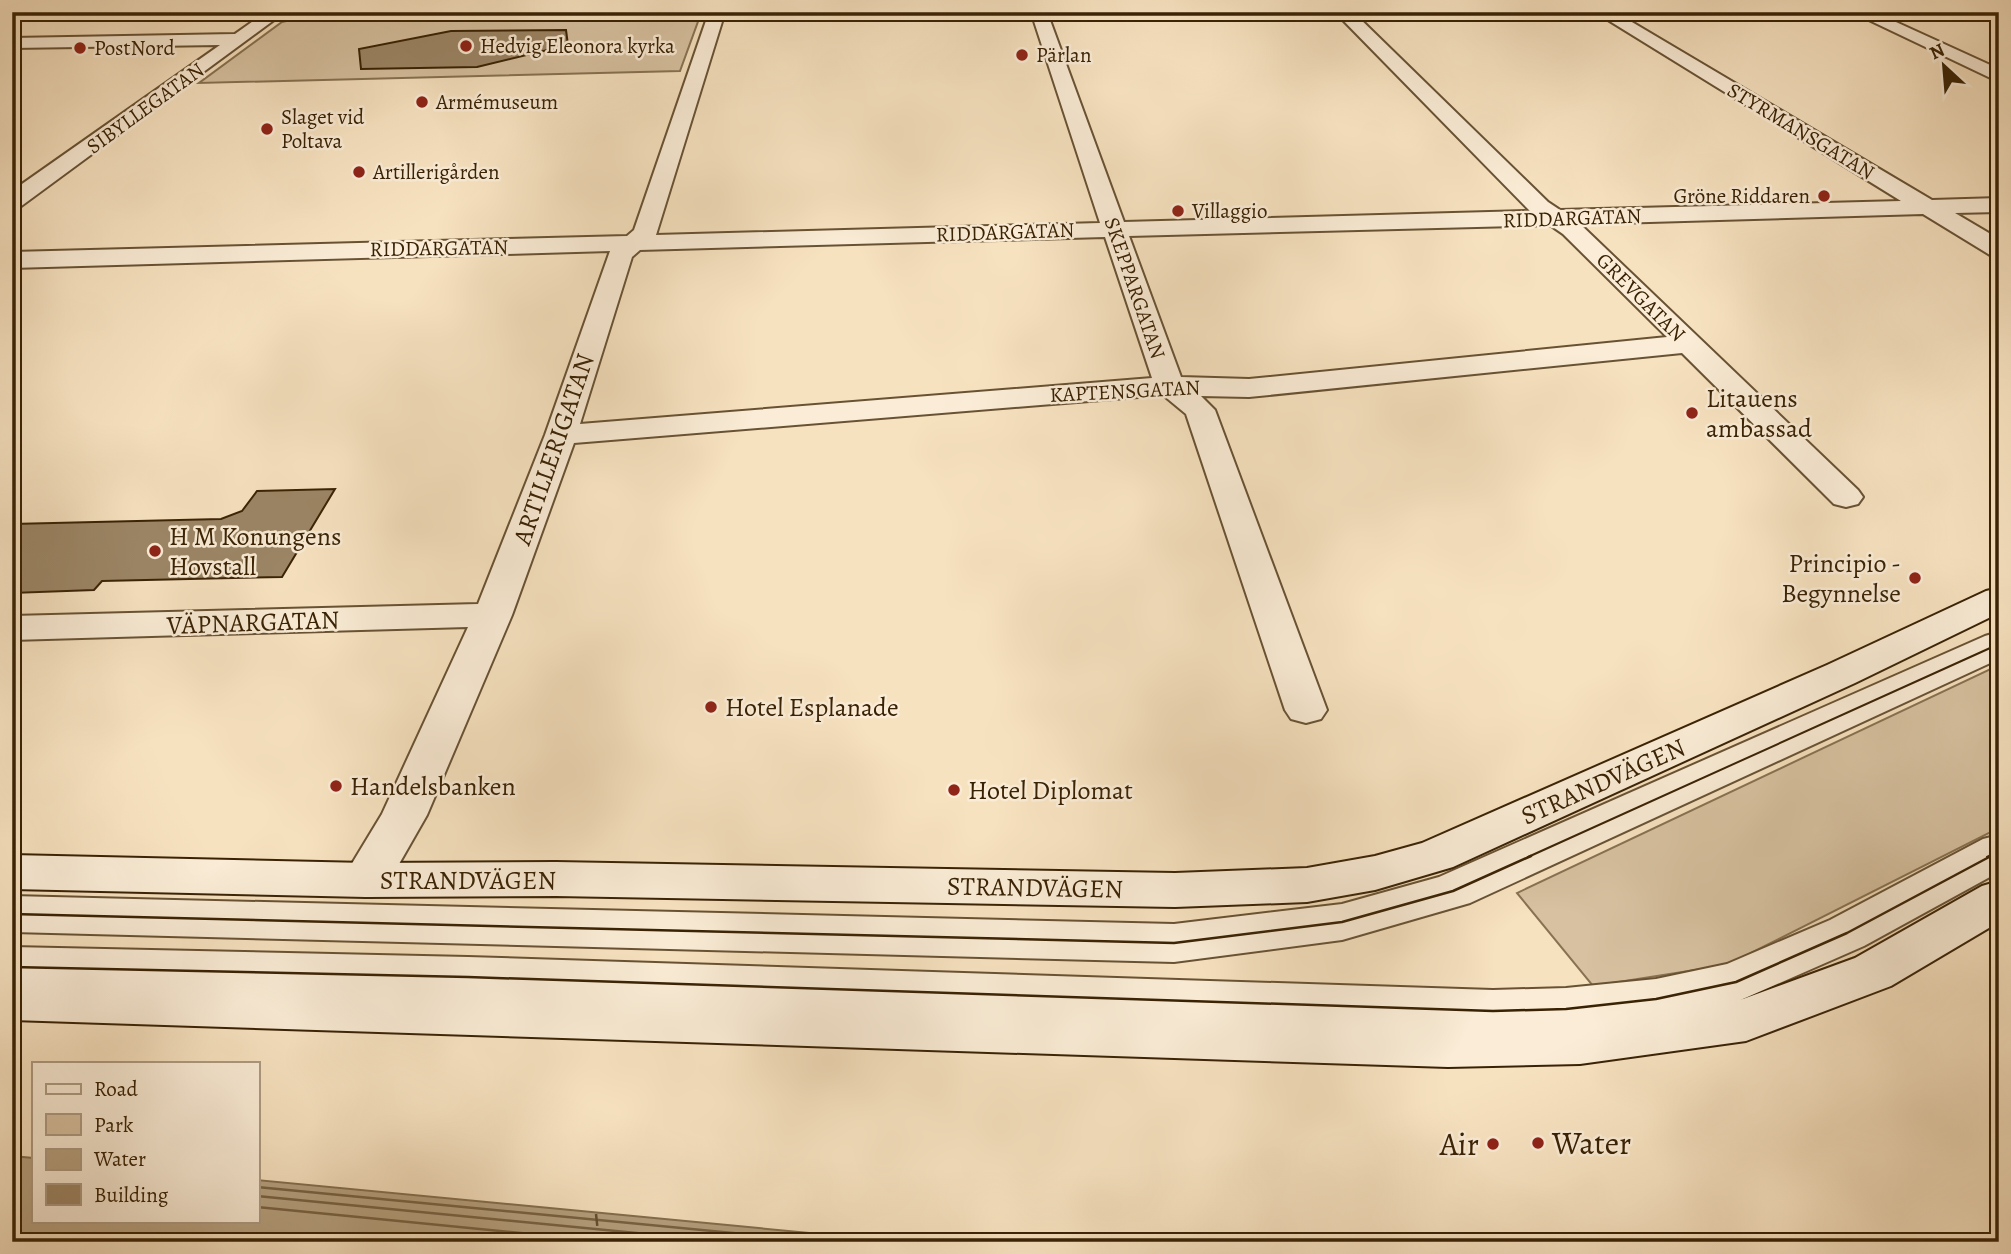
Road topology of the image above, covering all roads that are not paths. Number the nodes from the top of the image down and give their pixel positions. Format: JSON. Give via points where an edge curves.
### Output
{"nodes":[{"id":1,"x":277,"y":12,"type":"edge"},
{"id":2,"x":717,"y":12,"type":"edge"},
{"id":3,"x":1038,"y":12,"type":"edge"},
{"id":4,"x":1343,"y":12,"type":"edge"},
{"id":5,"x":1604,"y":12,"type":"edge"},
{"id":6,"x":1860,"y":12,"type":"edge"},
{"id":7,"x":241,"y":39,"type":"junction"},
{"id":8,"x":15,"y":42,"type":"edge"},
{"id":9,"x":1999,"y":76,"type":"edge"},
{"id":10,"x":12,"y":202,"type":"edge"},
{"id":11,"x":1999,"y":205,"type":"edge"},
{"id":12,"x":1928,"y":208,"type":"junction"},
{"id":13,"x":1557,"y":218,"type":"junction"},
{"id":14,"x":1114,"y":229,"type":"junction"},
{"id":15,"x":634,"y":244,"type":"junction"},
{"id":16,"x":1999,"y":250,"type":"edge"},
{"id":17,"x":12,"y":260,"type":"edge"},
{"id":18,"x":1688,"y":344,"type":"junction"},
{"id":19,"x":1170,"y":386,"type":"junction"},
{"id":20,"x":561,"y":435,"type":"junction"},
{"id":21,"x":1846,"y":497,"type":"dead end"},
{"id":22,"x":1999,"y":599,"type":"edge"},
{"id":23,"x":493,"y":615,"type":"junction"},
{"id":24,"x":12,"y":628,"type":"edge"},
{"id":25,"x":1999,"y":644,"type":"edge"},
{"id":26,"x":1306,"y":710,"type":"dead end"},
{"id":27,"x":1999,"y":851,"type":"edge"},
{"id":28,"x":12,"y":872,"type":"edge"},
{"id":29,"x":366,"y":880,"type":"junction"},
{"id":30,"x":1999,"y":899,"type":"edge"},
{"id":31,"x":12,"y":914,"type":"edge"},
{"id":32,"x":12,"y":967,"type":"edge"},
{"id":33,"x":12,"y":1000,"type":"edge"}],
"edges":[{"from":1,"to":7,"type":"street","name":"SIBYLLEGATAN"},
{"from":2,"to":15,"type":"street","name":"ARTILLERIGATAN","via":[[645,233]]},
{"from":3,"to":14,"type":"street","name":"SKEPPARGATAN"},
{"from":4,"to":13,"type":"street","name":"GREVGATAN","via":[[1540,207]]},
{"from":5,"to":12,"type":"street","name":"STYRMANSGATAN"},
{"from":6,"to":9,"type":"street"},
{"from":7,"to":8,"type":"street"},
{"from":7,"to":10,"type":"street","name":"SIBYLLEGATAN"},
{"from":11,"to":12,"type":"street","name":"RIDDARGATAN"},
{"from":12,"to":13,"type":"street","name":"RIDDARGATAN"},
{"from":12,"to":16,"type":"street","name":"STYRMANSGATAN"},
{"from":13,"to":14,"type":"street","name":"RIDDARGATAN"},
{"from":13,"to":18,"type":"street","name":"GREVGATAN"},
{"from":14,"to":15,"type":"street","name":"RIDDARGATAN"},
{"from":14,"to":19,"type":"street","name":"SKEPPARGATAN"},
{"from":15,"to":17,"type":"street","name":"RIDDARGATAN"},
{"from":15,"to":20,"type":"street","name":"ARTILLERIGATAN","via":[[620,254]]},
{"from":18,"to":19,"type":"street","name":"KAPTENSGATAN","via":[[1249,388]]},
{"from":18,"to":21,"type":"street","name":"GREVGATAN"},
{"from":19,"to":20,"type":"street","name":"KAPTENSGATAN"},
{"from":19,"to":26,"type":"street","name":"SKEPPARGATAN","via":[[1200,410]]},
{"from":20,"to":23,"type":"street","name":"ARTILLERIGATAN"},
{"from":22,"to":29,"type":"street","name":"STRANDVÄGEN","via":[[1437,855],[1375,873],[1307,885],[1175,890]]},
{"from":23,"to":24,"type":"street","name":"VÄPNARGATAN"},
{"from":23,"to":29,"type":"street","name":"ARTILLERIGATAN","via":[[404,815]]},
{"from":25,"to":31,"type":"street","name":"STRANDVÄGEN","via":[[1453,891],[1342,922],[1174,943]]},
{"from":27,"to":32,"type":"street","via":[[1847,933],[1736,982],[1656,999],[1566,1009],[1479,1011]]},
{"from":28,"to":29,"type":"street","name":"STRANDVÄGEN"},
{"from":30,"to":33,"type":"street","via":[[1873,972],[1746,1020],[1580,1042],[1448,1045]]}]}
